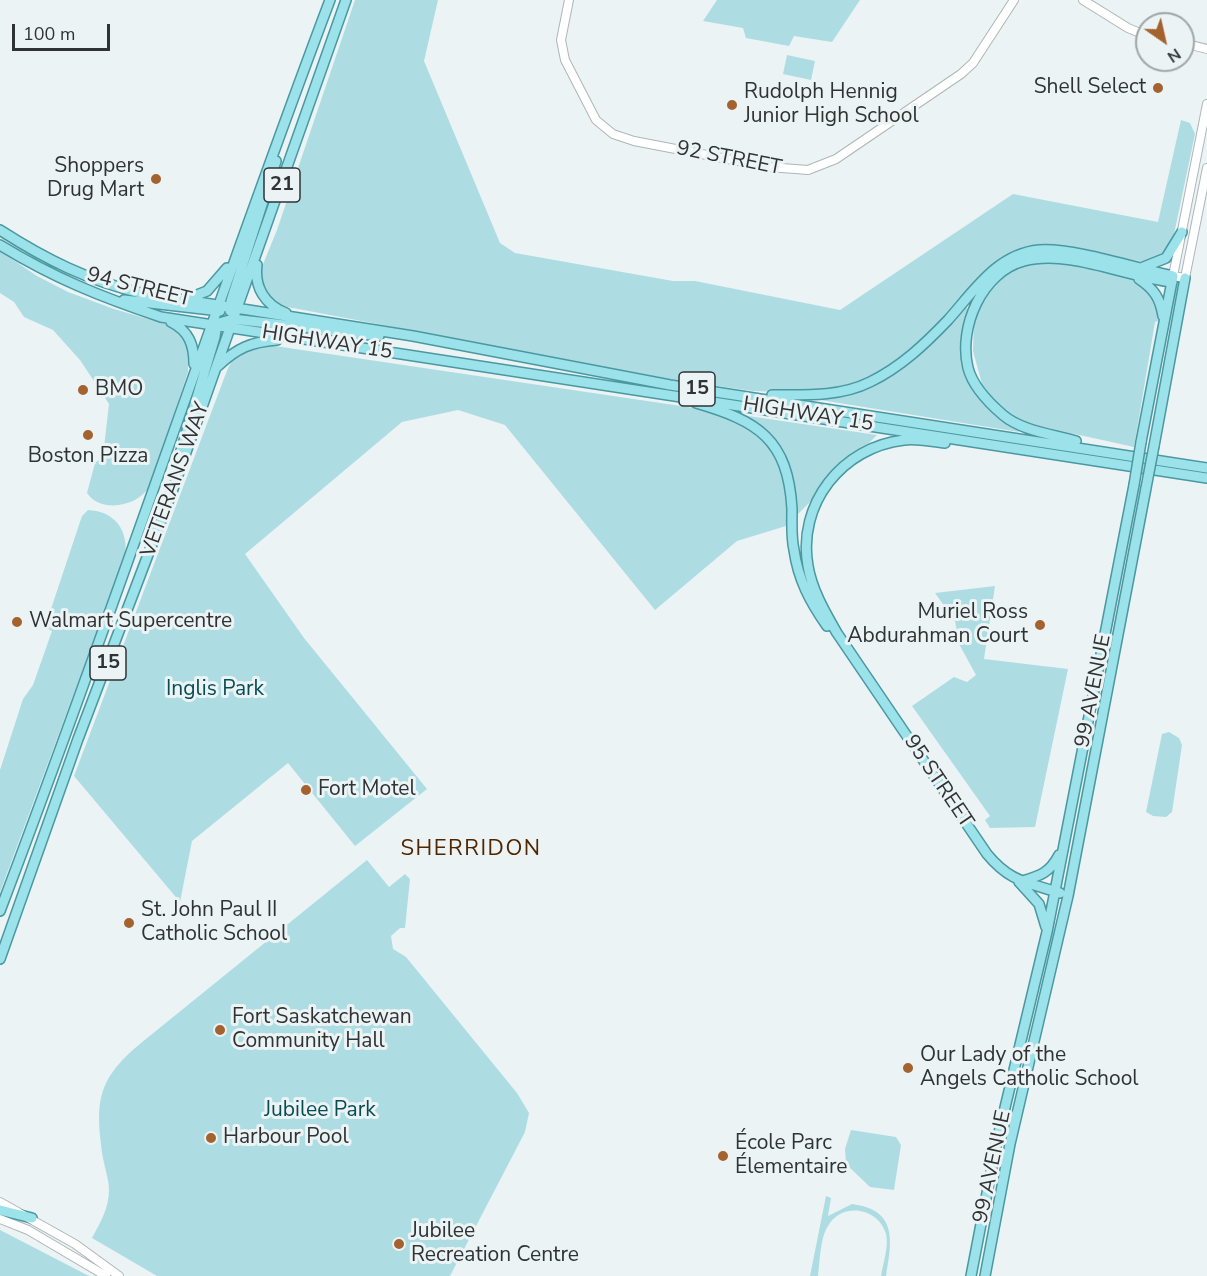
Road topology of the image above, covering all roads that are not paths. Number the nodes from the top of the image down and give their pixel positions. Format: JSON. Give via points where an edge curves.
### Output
{"nodes":[{"id":1,"x":330,"y":0,"type":"edge"},
{"id":2,"x":346,"y":0,"type":"edge"},
{"id":3,"x":569,"y":0,"type":"edge"},
{"id":4,"x":1014,"y":0,"type":"edge"},
{"id":5,"x":1083,"y":0,"type":"edge"},
{"id":6,"x":1135,"y":31,"type":"edge"},
{"id":7,"x":1207,"y":104,"type":"edge"},
{"id":8,"x":286,"y":117,"type":"junction"},
{"id":9,"x":1207,"y":168,"type":"edge"},
{"id":10,"x":0,"y":230,"type":"edge"},
{"id":11,"x":1182,"y":232,"type":"junction"},
{"id":12,"x":0,"y":245,"type":"edge"},
{"id":13,"x":260,"y":247,"type":"junction"},
{"id":14,"x":234,"y":259,"type":"junction"},
{"id":15,"x":1138,"y":273,"type":"junction"},
{"id":16,"x":1173,"y":279,"type":"junction"},
{"id":17,"x":1185,"y":281,"type":"junction"},
{"id":18,"x":112,"y":299,"type":"junction"},
{"id":19,"x":182,"y":301,"type":"junction"},
{"id":20,"x":217,"y":310,"type":"junction"},
{"id":21,"x":232,"y":315,"type":"junction"},
{"id":22,"x":161,"y":317,"type":"junction"},
{"id":23,"x":305,"y":320,"type":"junction"},
{"id":24,"x":214,"y":325,"type":"junction"},
{"id":25,"x":1164,"y":326,"type":"junction"},
{"id":26,"x":413,"y":336,"type":"junction"},
{"id":27,"x":294,"y":339,"type":"junction"},
{"id":28,"x":216,"y":368,"type":"junction"},
{"id":29,"x":194,"y":373,"type":"junction"},
{"id":30,"x":662,"y":392,"type":"junction"},
{"id":31,"x":724,"y":393,"type":"junction"},
{"id":32,"x":1028,"y":451,"type":"junction"},
{"id":33,"x":1101,"y":451,"type":"junction"},
{"id":34,"x":1207,"y":468,"type":"edge"},
{"id":35,"x":1207,"y":478,"type":"edge"},
{"id":36,"x":173,"y":489,"type":"junction"},
{"id":37,"x":837,"y":633,"type":"junction"},
{"id":38,"x":1064,"y":846,"type":"junction"},
{"id":39,"x":1019,"y":882,"type":"junction"},
{"id":40,"x":1055,"y":892,"type":"junction"},
{"id":41,"x":1068,"y":896,"type":"junction"},
{"id":42,"x":0,"y":911,"type":"edge"},
{"id":43,"x":1047,"y":932,"type":"junction"},
{"id":44,"x":0,"y":959,"type":"edge"},
{"id":45,"x":0,"y":1202,"type":"edge"},
{"id":46,"x":0,"y":1210,"type":"edge"},
{"id":47,"x":32,"y":1218,"type":"junction"},
{"id":48,"x":0,"y":1220,"type":"edge"},
{"id":49,"x":106,"y":1276,"type":"edge"},
{"id":50,"x":118,"y":1276,"type":"edge"},
{"id":51,"x":971,"y":1276,"type":"edge"},
{"id":52,"x":985,"y":1276,"type":"edge"}],
"edges":[{"from":1,"to":8,"type":"main road","name":"VETERANS WAY","number":"21"},
{"from":2,"to":13,"type":"main road","name":"VETERANS WAY","number":"21"},
{"from":3,"to":4,"type":"street","name":"92 STREET","via":[[561,51],[592,116],[608,131],[626,139],[795,171],[822,166],[969,67]]},
{"from":5,"to":6,"type":"street"},
{"from":7,"to":11,"type":"street","name":"99 AVENUE"},
{"from":8,"to":14,"type":"main road","name":"VETERANS WAY","number":"21"},
{"from":8,"to":21,"type":"main road","via":[[287,126]]},
{"from":9,"to":17,"type":"street","name":"99 AVENUE"},
{"from":10,"to":19,"type":"main road","name":"94 STREET","via":[[46,259],[87,278]]},
{"from":11,"to":15,"type":"main road","via":[[1166,258]]},
{"from":11,"to":16,"type":"street","name":"99 AVENUE"},
{"from":12,"to":18,"type":"main road","name":"94 STREET","via":[[44,272]]},
{"from":13,"to":21,"type":"main road","name":"VETERANS WAY","number":"21"},
{"from":13,"to":23,"type":"main road","via":[[256,273],[261,293],[273,307]]},
{"from":14,"to":19,"type":"main road","via":[[207,291]]},
{"from":14,"to":20,"type":"main road","name":"VETERANS WAY","number":"21"},
{"from":15,"to":16,"type":"main road"},
{"from":15,"to":25,"type":"main road","via":[[1161,302]]},
{"from":15,"to":31,"type":"main road","via":[[1061,251],[1040,250],[1011,257],[979,284],[910,357],[868,383],[808,395]]},
{"from":15,"to":33,"type":"main road","via":[[1062,258],[1022,261],[1007,267],[984,290],[969,326],[968,368],[988,401],[1016,423]]},
{"from":16,"to":17,"type":"street"},
{"from":16,"to":25,"type":"main road","name":"99 AVENUE"},
{"from":17,"to":41,"type":"main road","name":"99 AVENUE","bridge":true},
{"from":18,"to":20,"type":"main road"},
{"from":18,"to":22,"type":"main road","name":"94 STREET"},
{"from":19,"to":20,"type":"main road","name":"94 STREET"},
{"from":20,"to":21,"type":"main road"},
{"from":20,"to":24,"type":"main road","name":"VETERANS WAY","number":"15"},
{"from":21,"to":23,"type":"main road","name":"HIGHWAY 15","number":"15"},
{"from":21,"to":24,"type":"main road","number":"15"},
{"from":21,"to":26,"type":"main road","via":[[362,336]]},
{"from":21,"to":27,"type":"main road","name":"HIGHWAY 15","number":"15"},
{"from":21,"to":28,"type":"main road","name":"VETERANS WAY","number":"15"},
{"from":22,"to":24,"type":"main road","name":"94 STREET"},
{"from":22,"to":29,"type":"main road","via":[[186,332],[194,357]]},
{"from":23,"to":26,"type":"main road","name":"HIGHWAY 15","number":"15"},
{"from":24,"to":29,"type":"main road","name":"VETERANS WAY","number":"15"},
{"from":24,"to":36,"type":"main road","via":[[173,476]]},
{"from":25,"to":38,"type":"main road","name":"99 AVENUE","bridge":true},
{"from":26,"to":31,"type":"main road","name":"HIGHWAY 15","number":"15"},
{"from":27,"to":28,"type":"main road","via":[[245,346]]},
{"from":27,"to":30,"type":"main road","name":"HIGHWAY 15","number":"15"},
{"from":28,"to":36,"type":"main road","name":"VETERANS WAY","number":"15"},
{"from":29,"to":42,"type":"main road","name":"VETERANS WAY","number":"15","via":[[51,779]]},
{"from":30,"to":32,"type":"main road","name":"HIGHWAY 15","number":"15"},
{"from":30,"to":37,"type":"main road","via":[[742,418],[762,431],[777,448],[789,482],[793,549],[803,588],[827,627]]},
{"from":31,"to":33,"type":"main road","name":"HIGHWAY 15","number":"15"},
{"from":32,"to":35,"type":"main road","name":"HIGHWAY 15","number":"15"},
{"from":32,"to":37,"type":"main road","via":[[906,439],[872,448],[831,477],[812,507],[806,551],[816,595]]},
{"from":33,"to":34,"type":"main road","name":"HIGHWAY 15"},
{"from":36,"to":44,"type":"main road","name":"VETERANS WAY","number":"15"},
{"from":37,"to":39,"type":"main road","name":"95 STREET","via":[[987,854]]},
{"from":38,"to":39,"type":"main road","via":[[1051,870]]},
{"from":38,"to":40,"type":"main road","name":"99 AVENUE"},
{"from":39,"to":40,"type":"main road","name":"95 STREET"},
{"from":39,"to":43,"type":"main road","via":[[1039,904]]},
{"from":40,"to":41,"type":"main road","name":"95 STREET"},
{"from":40,"to":43,"type":"main road","name":"99 AVENUE"},
{"from":41,"to":52,"type":"main road","name":"99 AVENUE","via":[[1010,1144]]},
{"from":43,"to":51,"type":"main road","name":"99 AVENUE","via":[[997,1141]]},
{"from":45,"to":47,"type":"street"},
{"from":46,"to":47,"type":"main road"},
{"from":47,"to":50,"type":"street"},
{"from":48,"to":49,"type":"street","via":[[28,1230]]}]}
